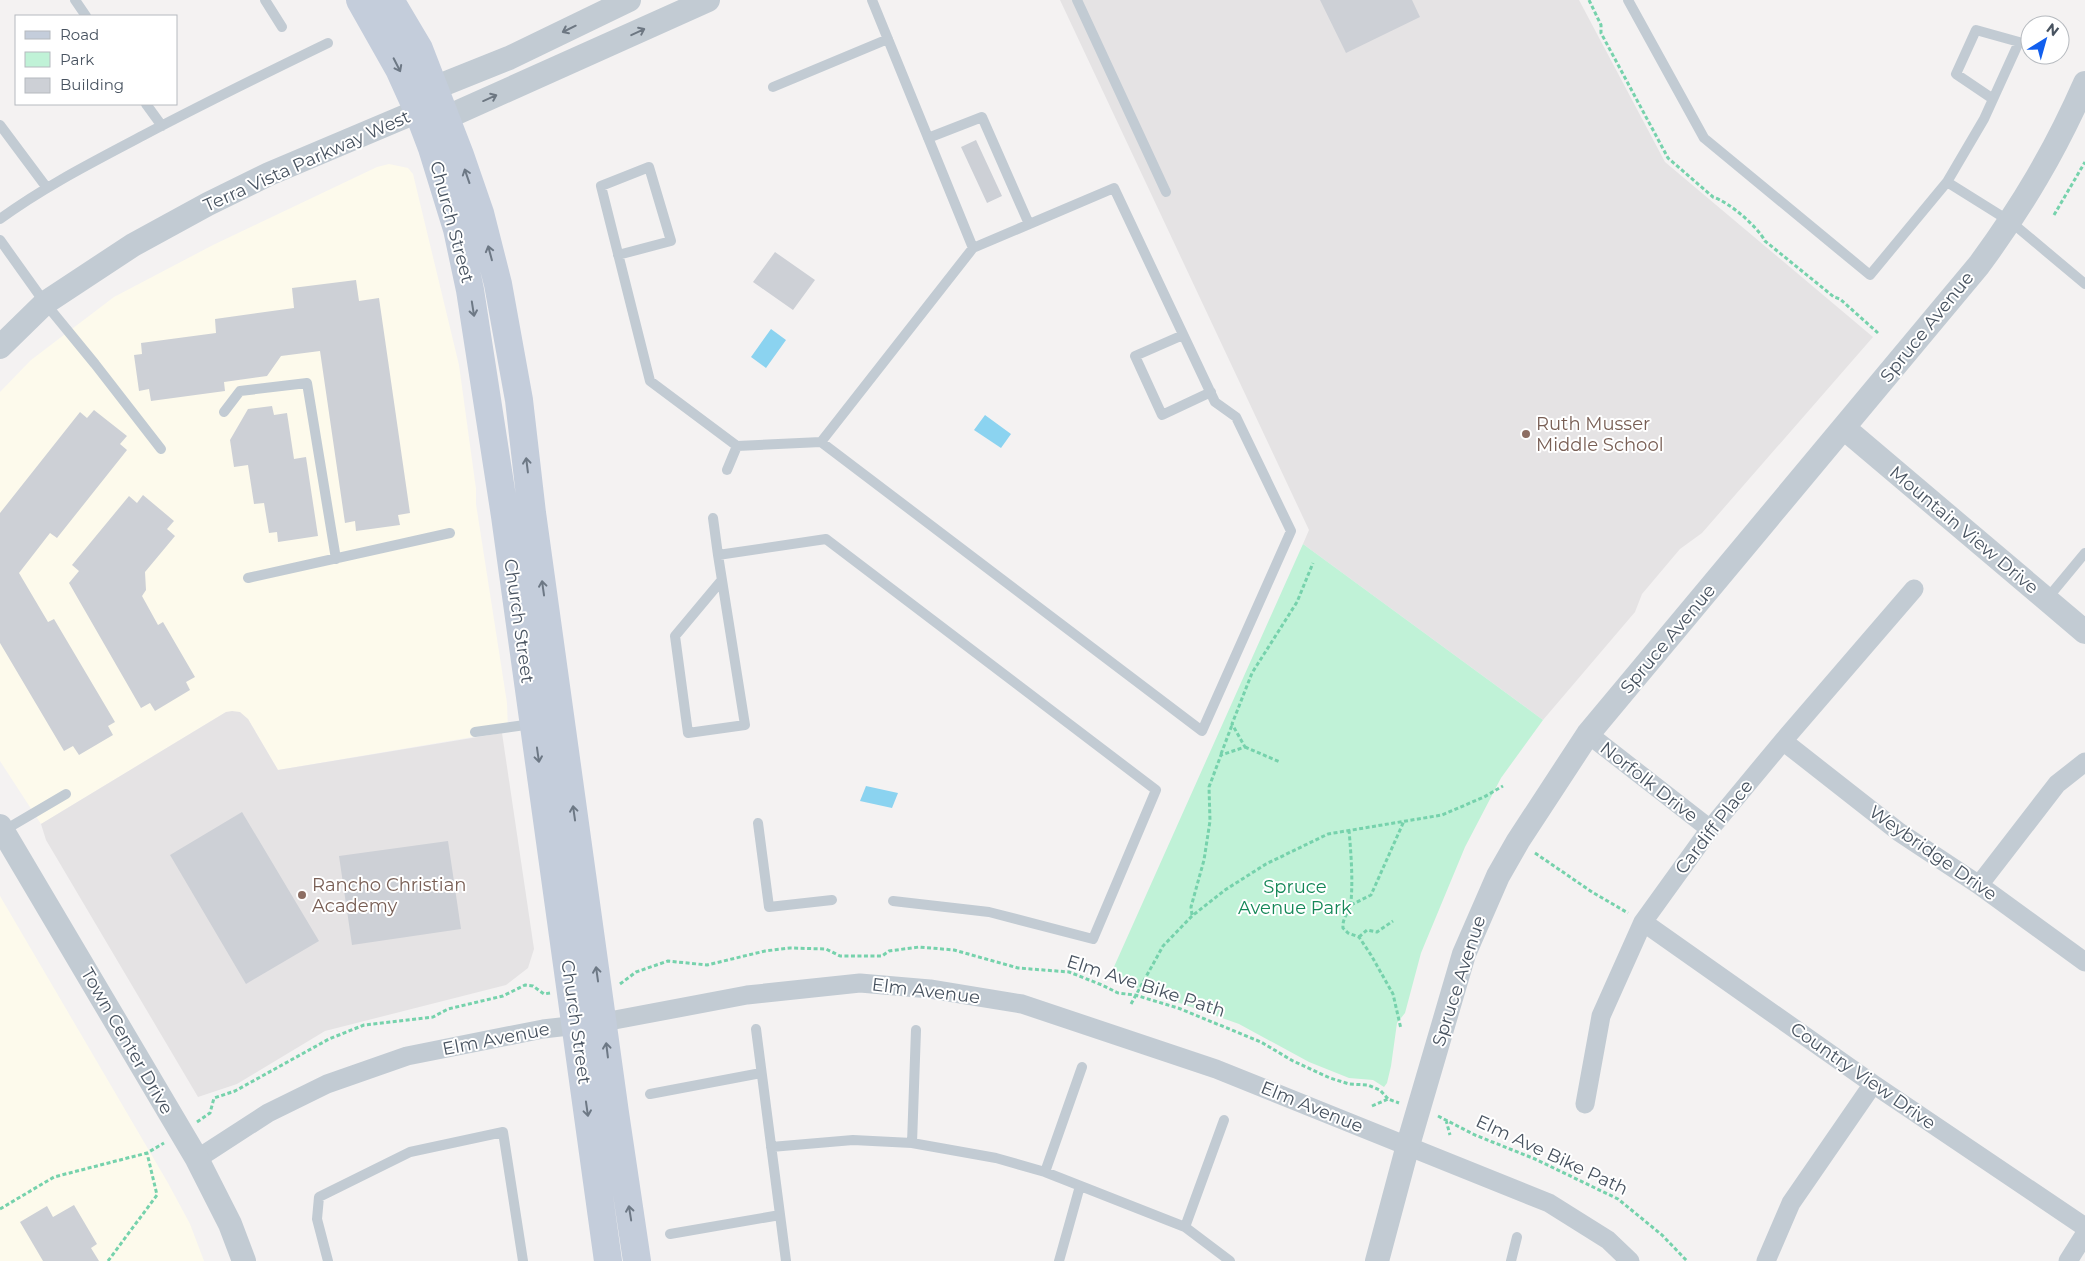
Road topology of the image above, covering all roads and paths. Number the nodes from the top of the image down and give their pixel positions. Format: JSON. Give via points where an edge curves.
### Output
{"nodes":[{"id":1,"x":75,"y":0,"type":"edge"},
{"id":2,"x":264,"y":0,"type":"edge"},
{"id":3,"x":360,"y":0,"type":"edge"},
{"id":4,"x":390,"y":0,"type":"edge"},
{"id":5,"x":629,"y":0,"type":"edge"},
{"id":6,"x":708,"y":0,"type":"edge"},
{"id":7,"x":872,"y":0,"type":"edge"},
{"id":8,"x":1077,"y":0,"type":"edge"},
{"id":9,"x":1589,"y":0,"type":"edge"},
{"id":10,"x":1628,"y":0,"type":"edge"},
{"id":11,"x":85,"y":15,"type":"edge"},
{"id":12,"x":282,"y":27,"type":"dead end"},
{"id":13,"x":888,"y":39,"type":"junction"},
{"id":14,"x":328,"y":43,"type":"dead end"},
{"id":15,"x":2085,"y":83,"type":"edge"},
{"id":16,"x":773,"y":87,"type":"dead end"},
{"id":17,"x":434,"y":88,"type":"junction"},
{"id":18,"x":1993,"y":99,"type":"junction"},
{"id":19,"x":147,"y":105,"type":"edge"},
{"id":20,"x":418,"y":111,"type":"junction"},
{"id":21,"x":445,"y":118,"type":"junction"},
{"id":22,"x":0,"y":125,"type":"edge"},
{"id":23,"x":162,"y":126,"type":"junction"},
{"id":24,"x":928,"y":138,"type":"junction"},
{"id":25,"x":2085,"y":162,"type":"edge"},
{"id":26,"x":1947,"y":182,"type":"junction"},
{"id":27,"x":47,"y":188,"type":"junction"},
{"id":28,"x":1166,"y":192,"type":"dead end"},
{"id":29,"x":2054,"y":215,"type":"dead end"},
{"id":30,"x":0,"y":219,"type":"edge"},
{"id":31,"x":2011,"y":222,"type":"junction"},
{"id":32,"x":1029,"y":224,"type":"junction"},
{"id":33,"x":0,"y":240,"type":"edge"},
{"id":34,"x":973,"y":248,"type":"junction"},
{"id":35,"x":618,"y":255,"type":"junction"},
{"id":36,"x":2085,"y":284,"type":"edge"},
{"id":37,"x":45,"y":303,"type":"junction"},
{"id":38,"x":1878,"y":333,"type":"dead end"},
{"id":39,"x":1183,"y":335,"type":"junction"},
{"id":40,"x":0,"y":347,"type":"edge"},
{"id":41,"x":1210,"y":392,"type":"junction"},
{"id":42,"x":224,"y":412,"type":"dead end"},
{"id":43,"x":1844,"y":428,"type":"junction"},
{"id":44,"x":821,"y":442,"type":"junction"},
{"id":45,"x":737,"y":446,"type":"junction"},
{"id":46,"x":161,"y":449,"type":"dead end"},
{"id":47,"x":727,"y":470,"type":"dead end"},
{"id":48,"x":714,"y":518,"type":"dead end"},
{"id":49,"x":450,"y":533,"type":"dead end"},
{"id":50,"x":2085,"y":553,"type":"edge"},
{"id":51,"x":718,"y":555,"type":"junction"},
{"id":52,"x":336,"y":559,"type":"junction"},
{"id":53,"x":1313,"y":563,"type":"dead end"},
{"id":54,"x":248,"y":578,"type":"dead end"},
{"id":55,"x":721,"y":581,"type":"junction"},
{"id":56,"x":1914,"y":589,"type":"dead end"},
{"id":57,"x":2046,"y":600,"type":"junction"},
{"id":58,"x":2085,"y":632,"type":"edge"},
{"id":59,"x":533,"y":724,"type":"junction"},
{"id":60,"x":1232,"y":724,"type":"junction"},
{"id":61,"x":475,"y":732,"type":"dead end"},
{"id":62,"x":1588,"y":734,"type":"junction"},
{"id":63,"x":1782,"y":741,"type":"junction"},
{"id":64,"x":1245,"y":747,"type":"junction"},
{"id":65,"x":1221,"y":755,"type":"junction"},
{"id":66,"x":1280,"y":762,"type":"dead end"},
{"id":67,"x":2085,"y":762,"type":"edge"},
{"id":68,"x":1504,"y":786,"type":"dead end"},
{"id":69,"x":66,"y":794,"type":"dead end"},
{"id":70,"x":1404,"y":821,"type":"junction"},
{"id":71,"x":758,"y":824,"type":"dead end"},
{"id":72,"x":2,"y":828,"type":"edge"},
{"id":73,"x":1710,"y":829,"type":"junction"},
{"id":74,"x":1349,"y":830,"type":"junction"},
{"id":75,"x":1518,"y":841,"type":"junction"},
{"id":76,"x":1979,"y":885,"type":"junction"},
{"id":77,"x":832,"y":900,"type":"dead end"},
{"id":78,"x":893,"y":901,"type":"dead end"},
{"id":79,"x":1350,"y":906,"type":"junction"},
{"id":80,"x":1192,"y":916,"type":"junction"},
{"id":81,"x":1639,"y":920,"type":"junction"},
{"id":82,"x":1393,"y":921,"type":"dead end"},
{"id":83,"x":1359,"y":937,"type":"junction"},
{"id":84,"x":2085,"y":962,"type":"edge"},
{"id":85,"x":620,"y":984,"type":"dead end"},
{"id":86,"x":544,"y":994,"type":"dead end"},
{"id":87,"x":1135,"y":995,"type":"junction"},
{"id":88,"x":1131,"y":1004,"type":"dead end"},
{"id":89,"x":604,"y":1022,"type":"junction"},
{"id":90,"x":576,"y":1026,"type":"junction"},
{"id":91,"x":756,"y":1029,"type":"dead end"},
{"id":92,"x":1401,"y":1029,"type":"dead end"},
{"id":93,"x":916,"y":1030,"type":"dead end"},
{"id":94,"x":1082,"y":1067,"type":"dead end"},
{"id":95,"x":761,"y":1073,"type":"junction"},
{"id":96,"x":1873,"y":1084,"type":"junction"},
{"id":97,"x":650,"y":1094,"type":"dead end"},
{"id":98,"x":1585,"y":1104,"type":"dead end"},
{"id":99,"x":1372,"y":1106,"type":"dead end"},
{"id":100,"x":210,"y":1113,"type":"dead end"},
{"id":101,"x":1224,"y":1120,"type":"dead end"},
{"id":102,"x":1450,"y":1135,"type":"dead end"},
{"id":103,"x":912,"y":1143,"type":"junction"},
{"id":104,"x":1408,"y":1145,"type":"junction"},
{"id":105,"x":771,"y":1147,"type":"junction"},
{"id":106,"x":197,"y":1159,"type":"junction"},
{"id":107,"x":1045,"y":1172,"type":"junction"},
{"id":108,"x":1080,"y":1186,"type":"junction"},
{"id":109,"x":0,"y":1209,"type":"edge"},
{"id":110,"x":780,"y":1215,"type":"junction"},
{"id":111,"x":1185,"y":1227,"type":"junction"},
{"id":112,"x":2085,"y":1228,"type":"edge"},
{"id":113,"x":670,"y":1234,"type":"dead end"},
{"id":114,"x":2085,"y":1234,"type":"edge"},
{"id":115,"x":1518,"y":1237,"type":"dead end"},
{"id":116,"x":1218,"y":1257,"type":"edge"},
{"id":117,"x":108,"y":1261,"type":"edge"},
{"id":118,"x":244,"y":1261,"type":"edge"},
{"id":119,"x":328,"y":1261,"type":"edge"},
{"id":120,"x":523,"y":1261,"type":"edge"},
{"id":121,"x":608,"y":1261,"type":"edge"},
{"id":122,"x":637,"y":1261,"type":"edge"},
{"id":123,"x":786,"y":1261,"type":"edge"},
{"id":124,"x":1060,"y":1261,"type":"edge"},
{"id":125,"x":1230,"y":1261,"type":"edge"},
{"id":126,"x":1377,"y":1261,"type":"edge"},
{"id":127,"x":1511,"y":1261,"type":"edge"},
{"id":128,"x":1630,"y":1261,"type":"edge"},
{"id":129,"x":1688,"y":1261,"type":"edge"},
{"id":130,"x":1766,"y":1261,"type":"edge"},
{"id":131,"x":2068,"y":1261,"type":"edge"}],
"edges":[{"from":1,"to":11,"type":"lane"},
{"from":2,"to":12,"type":"lane"},
{"from":3,"to":20,"type":"main road","name":"Church Street","one_way":true,"via":[[399,69]]},
{"from":4,"to":17,"type":"main road","name":"Church Street","via":[[419,49]]},
{"from":5,"to":17,"type":"street","one_way":true,"via":[[509,58]]},
{"from":21,"to":6,"type":"street","one_way":true},
{"from":7,"to":13,"type":"lane"},
{"from":8,"to":28,"type":"lane"},
{"from":9,"to":38,"type":"path","via":[[1601,25],[1600,33],[1668,158]]},
{"from":10,"to":26,"type":"lane","via":[[1704,138],[1870,274]]},
{"from":13,"to":16,"type":"lane"},
{"from":13,"to":24,"type":"lane"},
{"from":14,"to":23,"type":"lane"},
{"from":15,"to":31,"type":"street","name":"Spruce Avenue","via":[[2042,171]]},
{"from":17,"to":20,"type":"street","name":"Terra Vista Parkway West"},
{"from":17,"to":21,"type":"main road","name":"Church Street"},
{"from":18,"to":18,"type":"lane","via":[[2019,42],[1976,30],[1956,74]]},
{"from":18,"to":26,"type":"lane"},
{"from":19,"to":23,"type":"lane"},
{"from":20,"to":21,"type":"street","name":"Terra Vista Parkway West"},
{"from":20,"to":37,"type":"street","name":"Terra Vista Parkway West","via":[[269,174],[208,204],[134,245]]},
{"from":20,"to":59,"type":"main road","name":"Church Street","one_way":true,"via":[[457,229],[470,290],[490,410]]},
{"from":89,"to":21,"type":"main road","name":"Church Street","one_way":true,"via":[[519,400],[498,284],[480,213]]},
{"from":22,"to":27,"type":"lane"},
{"from":23,"to":27,"type":"lane"},
{"from":24,"to":32,"type":"lane","via":[[982,117]]},
{"from":24,"to":34,"type":"lane"},
{"from":25,"to":29,"type":"path"},
{"from":26,"to":31,"type":"lane"},
{"from":27,"to":30,"type":"lane"},
{"from":31,"to":36,"type":"lane"},
{"from":31,"to":43,"type":"street","name":"Spruce Avenue"},
{"from":32,"to":34,"type":"lane"},
{"from":32,"to":39,"type":"lane","via":[[1114,188]]},
{"from":33,"to":37,"type":"lane"},
{"from":34,"to":44,"type":"lane"},
{"from":35,"to":35,"type":"lane","via":[[601,186],[649,167],[671,241]]},
{"from":35,"to":45,"type":"lane","via":[[650,381]]},
{"from":37,"to":40,"type":"street","name":"Terra Vista Parkway West"},
{"from":37,"to":46,"type":"lane"},
{"from":39,"to":41,"type":"lane"},
{"from":39,"to":41,"type":"lane","via":[[1135,356],[1162,415]]},
{"from":41,"to":44,"type":"lane","via":[[1215,402],[1236,417],[1291,531],[1202,731]]},
{"from":42,"to":52,"type":"lane","via":[[240,391],[307,383]]},
{"from":43,"to":57,"type":"street","name":"Mountain View Drive"},
{"from":43,"to":62,"type":"street","name":"Spruce Avenue"},
{"from":44,"to":45,"type":"lane"},
{"from":45,"to":47,"type":"lane"},
{"from":48,"to":51,"type":"lane"},
{"from":49,"to":52,"type":"lane"},
{"from":50,"to":57,"type":"lane"},
{"from":51,"to":55,"type":"lane"},
{"from":51,"to":78,"type":"lane","via":[[826,539],[1156,790],[1092,939],[989,912]]},
{"from":52,"to":54,"type":"lane"},
{"from":53,"to":60,"type":"path","via":[[1297,602],[1252,673]]},
{"from":55,"to":55,"type":"lane","via":[[745,726],[688,733],[675,636]]},
{"from":56,"to":63,"type":"street","name":"Cardiff Place"},
{"from":57,"to":58,"type":"street","name":"Mountain View Drive"},
{"from":59,"to":61,"type":"lane"},
{"from":59,"to":90,"type":"main road","name":"Church Street","one_way":true},
{"from":60,"to":64,"type":"path"},
{"from":60,"to":65,"type":"path"},
{"from":62,"to":73,"type":"street","name":"Norfolk Drive"},
{"from":62,"to":75,"type":"street","name":"Spruce Avenue"},
{"from":63,"to":73,"type":"street","name":"Cardiff Place"},
{"from":63,"to":76,"type":"street","name":"Weybridge Drive","via":[[1899,832]]},
{"from":64,"to":65,"type":"path"},
{"from":64,"to":66,"type":"path"},
{"from":65,"to":80,"type":"path","via":[[1209,787],[1210,821],[1204,860],[1191,907]]},
{"from":67,"to":76,"type":"street","via":[[2057,784]]},
{"from":68,"to":70,"type":"path","via":[[1442,815]]},
{"from":69,"to":72,"type":"lane"},
{"from":70,"to":74,"type":"path"},
{"from":70,"to":79,"type":"path","via":[[1371,895]]},
{"from":71,"to":77,"type":"lane","via":[[769,907]]},
{"from":72,"to":106,"type":"street","name":"Town Center Drive"},
{"from":73,"to":81,"type":"street","name":"Cardiff Place"},
{"from":74,"to":79,"type":"path","via":[[1353,883]]},
{"from":74,"to":80,"type":"path","via":[[1328,834],[1266,864]]},
{"from":75,"to":81,"type":"path"},
{"from":75,"to":104,"type":"street","name":"Spruce Avenue","via":[[1483,908],[1464,954]]},
{"from":76,"to":84,"type":"street","name":"Weybridge Drive"},
{"from":79,"to":83,"type":"path","via":[[1342,920],[1343,928]]},
{"from":80,"to":87,"type":"path","via":[[1163,946]]},
{"from":81,"to":96,"type":"street","name":"Country View Drive"},
{"from":81,"to":98,"type":"street","name":"Cardiff Place","via":[[1600,1016]]},
{"from":82,"to":83,"type":"path","via":[[1377,932],[1366,930]]},
{"from":83,"to":92,"type":"path","via":[[1393,994]]},
{"from":85,"to":87,"type":"path","name":"Elm Ave Bike Path","via":[[636,972],[668,961],[707,965],[790,948],[826,949],[840,956],[882,956],[889,951],[918,947],[954,950],[1018,968],[1069,972],[1118,993]]},
{"from":86,"to":100,"type":"path","via":[[533,986],[525,985],[503,996],[448,1009],[433,1017],[364,1026],[329,1039],[235,1091],[214,1098]]},
{"from":87,"to":88,"type":"path"},
{"from":87,"to":99,"type":"path","name":"Elm Ave Bike Path","via":[[1215,1022],[1330,1078],[1380,1090],[1388,1099]]},
{"from":89,"to":90,"type":"street","name":"Elm Avenue"},
{"from":89,"to":104,"type":"street","name":"Elm Avenue","via":[[746,994],[860,983],[939,990],[1022,1004],[1216,1069]]},
{"from":122,"to":89,"type":"main road","name":"Church Street","one_way":true},
{"from":90,"to":106,"type":"street","name":"Elm Avenue","via":[[543,1029],[408,1056],[326,1084],[268,1113]]},
{"from":90,"to":121,"type":"main road","name":"Church Street","one_way":true},
{"from":91,"to":95,"type":"lane"},
{"from":93,"to":103,"type":"lane"},
{"from":94,"to":107,"type":"lane"},
{"from":95,"to":97,"type":"lane"},
{"from":95,"to":105,"type":"lane"},
{"from":96,"to":112,"type":"street","name":"Country View Drive"},
{"from":96,"to":130,"type":"street","via":[[1791,1202]]},
{"from":101,"to":111,"type":"lane"},
{"from":102,"to":129,"type":"path","name":"Elm Ave Bike Path","via":[[1445,1119],[1618,1199]]},
{"from":103,"to":105,"type":"lane","via":[[854,1140]]},
{"from":103,"to":107,"type":"lane","via":[[996,1158]]},
{"from":104,"to":126,"type":"street","name":"Spruce Avenue"},
{"from":104,"to":128,"type":"street","name":"Elm Avenue","via":[[1549,1203],[1608,1240]]},
{"from":105,"to":110,"type":"lane"},
{"from":106,"to":118,"type":"street","name":"Town Center Drive","via":[[230,1224]]},
{"from":107,"to":108,"type":"lane"},
{"from":108,"to":111,"type":"lane"},
{"from":108,"to":124,"type":"lane"},
{"from":109,"to":117,"type":"path","via":[[54,1177],[149,1152],[157,1195]]},
{"from":110,"to":113,"type":"lane"},
{"from":110,"to":123,"type":"lane"},
{"from":111,"to":116,"type":"lane"},
{"from":114,"to":131,"type":"street"},
{"from":115,"to":127,"type":"lane"},
{"from":116,"to":125,"type":"lane"},
{"from":119,"to":120,"type":"lane","via":[[317,1219],[319,1197],[410,1152],[503,1132]]}]}
